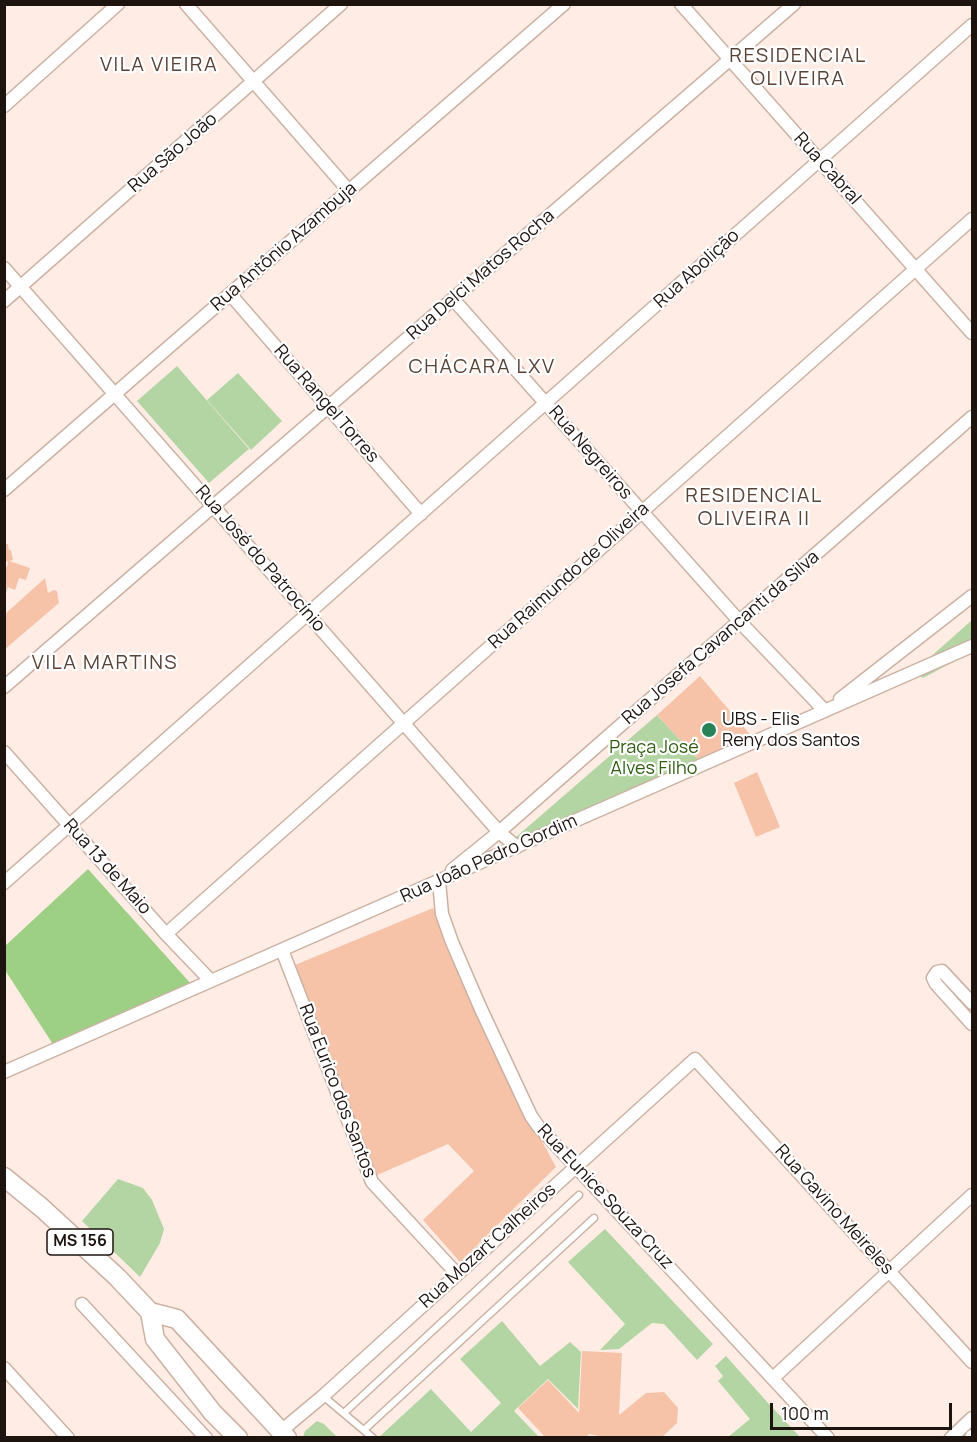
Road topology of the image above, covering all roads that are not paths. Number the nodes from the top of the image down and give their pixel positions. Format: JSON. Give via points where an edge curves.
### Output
{"nodes":[{"id":1,"x":118,"y":4,"type":"edge"},
{"id":2,"x":186,"y":4,"type":"edge"},
{"id":3,"x":341,"y":4,"type":"edge"},
{"id":4,"x":564,"y":4,"type":"edge"},
{"id":5,"x":681,"y":4,"type":"edge"},
{"id":6,"x":794,"y":4,"type":"edge"},
{"id":7,"x":972,"y":25,"type":"edge"},
{"id":8,"x":730,"y":60,"type":"junction"},
{"id":9,"x":254,"y":81,"type":"junction"},
{"id":10,"x":4,"y":106,"type":"edge"},
{"id":11,"x":819,"y":160,"type":"junction"},
{"id":12,"x":350,"y":191,"type":"junction"},
{"id":13,"x":972,"y":219,"type":"edge"},
{"id":14,"x":4,"y":268,"type":"edge"},
{"id":15,"x":916,"y":269,"type":"junction"},
{"id":16,"x":21,"y":286,"type":"junction"},
{"id":17,"x":230,"y":294,"type":"junction"},
{"id":18,"x":453,"y":298,"type":"junction"},
{"id":19,"x":4,"y":301,"type":"edge"},
{"id":20,"x":972,"y":333,"type":"edge"},
{"id":21,"x":115,"y":394,"type":"junction"},
{"id":22,"x":546,"y":403,"type":"junction"},
{"id":23,"x":328,"y":407,"type":"junction"},
{"id":24,"x":972,"y":417,"type":"edge"},
{"id":25,"x":4,"y":490,"type":"edge"},
{"id":26,"x":214,"y":506,"type":"junction"},
{"id":27,"x":642,"y":512,"type":"junction"},
{"id":28,"x":421,"y":514,"type":"junction"},
{"id":29,"x":972,"y":596,"type":"edge"},
{"id":30,"x":308,"y":614,"type":"junction"},
{"id":31,"x":740,"y":622,"type":"junction"},
{"id":32,"x":972,"y":646,"type":"edge"},
{"id":33,"x":4,"y":687,"type":"edge"},
{"id":34,"x":825,"y":711,"type":"junction"},
{"id":35,"x":404,"y":723,"type":"junction"},
{"id":36,"x":4,"y":752,"type":"edge"},
{"id":37,"x":69,"y":825,"type":"junction"},
{"id":38,"x":499,"y":832,"type":"junction"},
{"id":39,"x":517,"y":846,"type":"junction"},
{"id":40,"x":440,"y":881,"type":"junction"},
{"id":41,"x":4,"y":883,"type":"edge"},
{"id":42,"x":166,"y":934,"type":"junction"},
{"id":43,"x":282,"y":950,"type":"junction"},
{"id":44,"x":211,"y":981,"type":"junction"},
{"id":45,"x":972,"y":1003,"type":"edge"},
{"id":46,"x":972,"y":1024,"type":"edge"},
{"id":47,"x":695,"y":1059,"type":"joint"},
{"id":48,"x":4,"y":1072,"type":"edge"},
{"id":49,"x":575,"y":1167,"type":"junction"},
{"id":50,"x":4,"y":1177,"type":"edge"},
{"id":51,"x":579,"y":1195,"type":"dead end"},
{"id":52,"x":972,"y":1195,"type":"edge"},
{"id":53,"x":594,"y":1218,"type":"dead end"},
{"id":54,"x":889,"y":1271,"type":"junction"},
{"id":55,"x":457,"y":1274,"type":"junction"},
{"id":56,"x":82,"y":1304,"type":"dead end"},
{"id":57,"x":150,"y":1312,"type":"junction"},
{"id":58,"x":213,"y":1359,"type":"junction"},
{"id":59,"x":972,"y":1362,"type":"edge"},
{"id":60,"x":4,"y":1368,"type":"edge"},
{"id":61,"x":186,"y":1378,"type":"junction"},
{"id":62,"x":773,"y":1378,"type":"junction"},
{"id":63,"x":323,"y":1396,"type":"junction"},
{"id":64,"x":345,"y":1412,"type":"junction"},
{"id":65,"x":972,"y":1418,"type":"edge"},
{"id":66,"x":365,"y":1429,"type":"junction"},
{"id":67,"x":284,"y":1434,"type":"edge"},
{"id":68,"x":68,"y":1437,"type":"edge"},
{"id":69,"x":207,"y":1437,"type":"edge"},
{"id":70,"x":238,"y":1437,"type":"edge"},
{"id":71,"x":373,"y":1437,"type":"edge"},
{"id":72,"x":828,"y":1437,"type":"edge"},
{"id":73,"x":951,"y":1437,"type":"edge"}],
"edges":[{"from":1,"to":10,"type":"street"},
{"from":2,"to":9,"type":"street"},
{"from":3,"to":9,"type":"street","name":"Rua São João"},
{"from":4,"to":12,"type":"street","name":"Rua Antônio Azambuja"},
{"from":5,"to":8,"type":"street","name":"Rua Cabral"},
{"from":6,"to":8,"type":"street","name":"Rua Delci Matos Rocha"},
{"from":7,"to":11,"type":"street","name":"Rua Abolição"},
{"from":8,"to":11,"type":"street","name":"Rua Cabral"},
{"from":8,"to":18,"type":"street","name":"Rua Delci Matos Rocha"},
{"from":9,"to":12,"type":"street"},
{"from":9,"to":16,"type":"street","name":"Rua São João"},
{"from":11,"to":15,"type":"street","name":"Rua Cabral"},
{"from":11,"to":22,"type":"street","name":"Rua Abolição"},
{"from":12,"to":17,"type":"street","name":"Rua Antônio Azambuja"},
{"from":13,"to":15,"type":"street","name":"Rua Raimundo de Oliveira"},
{"from":14,"to":16,"type":"street","name":"Rua José do Patrocínio"},
{"from":15,"to":20,"type":"street","name":"Rua Cabral"},
{"from":15,"to":27,"type":"street","name":"Rua Raimundo de Oliveira"},
{"from":16,"to":19,"type":"street","name":"Rua São João"},
{"from":16,"to":21,"type":"street","name":"Rua José do Patrocínio"},
{"from":17,"to":21,"type":"street","name":"Rua Antônio Azambuja"},
{"from":17,"to":23,"type":"street","name":"Rua Rangel Torres"},
{"from":18,"to":22,"type":"street","name":"Rua Negreiros"},
{"from":18,"to":23,"type":"street","name":"Rua Delci Matos Rocha"},
{"from":21,"to":25,"type":"street","name":"Rua Antônio Azambuja"},
{"from":21,"to":26,"type":"street","name":"Rua José do Patrocínio"},
{"from":22,"to":27,"type":"street","name":"Rua Negreiros"},
{"from":22,"to":28,"type":"street","name":"Rua Abolição"},
{"from":23,"to":26,"type":"street","name":"Rua Delci Matos Rocha"},
{"from":23,"to":28,"type":"street","name":"Rua Rangel Torres"},
{"from":24,"to":31,"type":"street","name":"Rua Josefa Cavancanti da Silva"},
{"from":26,"to":30,"type":"street","name":"Rua José do Patrocínio"},
{"from":26,"to":33,"type":"street","name":"Rua Delci Matos Rocha"},
{"from":27,"to":31,"type":"street","name":"Rua Negreiros"},
{"from":27,"to":35,"type":"street","name":"Rua Raimundo de Oliveira"},
{"from":28,"to":30,"type":"street","name":"Rua Abolição"},
{"from":29,"to":34,"type":"street"},
{"from":30,"to":35,"type":"street","name":"Rua José do Patrocínio"},
{"from":30,"to":37,"type":"street","name":"Rua Abolição"},
{"from":31,"to":34,"type":"street","name":"Rua Negreiros"},
{"from":31,"to":38,"type":"street","name":"Rua Josefa Cavancanti da Silva"},
{"from":32,"to":34,"type":"street","name":"Rua João Pedro Gordim"},
{"from":34,"to":39,"type":"street","name":"Rua João Pedro Gordim"},
{"from":35,"to":38,"type":"street","name":"Rua José do Patrocínio"},
{"from":35,"to":42,"type":"street","name":"Rua Raimundo de Oliveira"},
{"from":36,"to":37,"type":"street","name":"Rua 13 de Maio"},
{"from":37,"to":41,"type":"street","name":"Rua Abolição"},
{"from":37,"to":42,"type":"street","name":"Rua 13 de Maio"},
{"from":38,"to":39,"type":"street","name":"Rua José do Patrocínio"},
{"from":38,"to":40,"type":"street","name":"Rua Josefa Cavancanti da Silva"},
{"from":39,"to":40,"type":"street","name":"Rua João Pedro Gordim"},
{"from":40,"to":43,"type":"street","name":"Rua João Pedro Gordim"},
{"from":40,"to":49,"type":"street","name":"Rua Eunice Souza Cruz","via":[[442,914],[452,942],[521,1095],[538,1126]]},
{"from":42,"to":44,"type":"street","name":"Rua 13 de Maio"},
{"from":43,"to":44,"type":"street","name":"Rua João Pedro Gordim"},
{"from":43,"to":55,"type":"street","name":"Rua Eurico dos Santos","via":[[372,1182]]},
{"from":44,"to":48,"type":"street","name":"Rua João Pedro Gordim"},
{"from":45,"to":46,"type":"street","via":[[942,971],[936,972],[936,984]]},
{"from":47,"to":49,"type":"street","name":"Rua Mozart Calheiros"},
{"from":47,"to":54,"type":"street","name":"Rua Gavino Meireles"},
{"from":49,"to":55,"type":"street","name":"Rua Mozart Calheiros"},
{"from":49,"to":62,"type":"street","name":"Rua Eunice Souza Cruz"},
{"from":50,"to":57,"type":"main road","number":"MS 156","via":[[117,1277]]},
{"from":51,"to":64,"type":"lane"},
{"from":52,"to":54,"type":"street"},
{"from":53,"to":66,"type":"lane"},
{"from":54,"to":59,"type":"street","name":"Rua Gavino Meireles"},
{"from":54,"to":62,"type":"street"},
{"from":55,"to":63,"type":"street","name":"Rua Mozart Calheiros"},
{"from":56,"to":69,"type":"street"},
{"from":57,"to":58,"type":"main road","number":"MS 156","via":[[177,1319]]},
{"from":57,"to":61,"type":"main road","via":[[155,1340]]},
{"from":58,"to":61,"type":"main road","via":[[200,1359],[186,1371]]},
{"from":58,"to":67,"type":"main road","number":"MS 156"},
{"from":60,"to":68,"type":"street"},
{"from":61,"to":70,"type":"main road"},
{"from":62,"to":72,"type":"street","name":"Rua Eunice Souza Cruz"},
{"from":63,"to":64,"type":"lane"},
{"from":63,"to":67,"type":"street","name":"Rua Mozart Calheiros"},
{"from":64,"to":66,"type":"lane"},
{"from":65,"to":73,"type":"street"},
{"from":66,"to":71,"type":"lane"}]}
